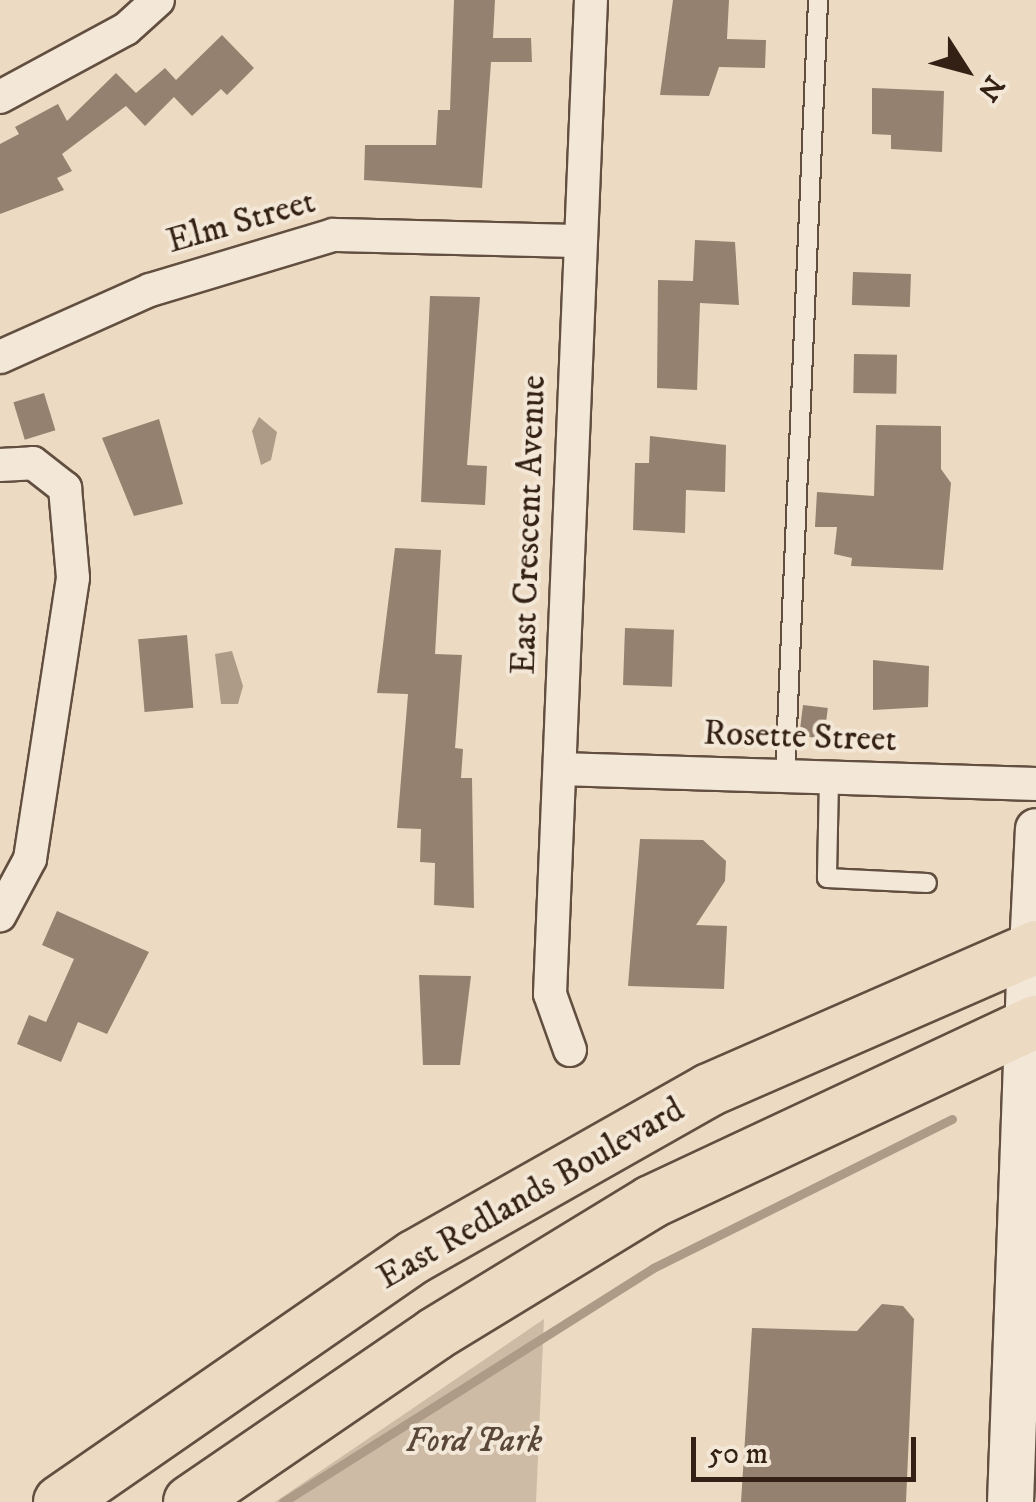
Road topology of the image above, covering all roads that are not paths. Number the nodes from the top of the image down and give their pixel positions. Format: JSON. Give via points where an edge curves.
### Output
{"nodes":[{"id":1,"x":158,"y":0,"type":"edge"},
{"id":2,"x":591,"y":0,"type":"edge"},
{"id":3,"x":818,"y":0,"type":"edge"},
{"id":4,"x":0,"y":97,"type":"edge"},
{"id":5,"x":579,"y":241,"type":"junction"},
{"id":6,"x":0,"y":356,"type":"edge"},
{"id":7,"x":0,"y":465,"type":"edge"},
{"id":8,"x":560,"y":769,"type":"junction"},
{"id":9,"x":785,"y":776,"type":"junction"},
{"id":10,"x":829,"y":780,"type":"junction"},
{"id":11,"x":1036,"y":784,"type":"edge"},
{"id":12,"x":1036,"y":829,"type":"edge"},
{"id":13,"x":927,"y":883,"type":"dead end"},
{"id":14,"x":0,"y":914,"type":"edge"},
{"id":15,"x":1033,"y":949,"type":"edge"},
{"id":16,"x":1031,"y":1024,"type":"edge"},
{"id":17,"x":570,"y":1050,"type":"dead end"},
{"id":18,"x":60,"y":1502,"type":"edge"},
{"id":19,"x":190,"y":1502,"type":"edge"},
{"id":20,"x":1010,"y":1502,"type":"edge"}],
"edges":[{"from":1,"to":4,"type":"street","via":[[126,29]]},
{"from":2,"to":5,"type":"street","name":"East Crescent Avenue"},
{"from":3,"to":9,"type":"lane"},
{"from":5,"to":6,"type":"street","name":"Elm Street","via":[[333,235],[150,290]]},
{"from":5,"to":8,"type":"street","name":"East Crescent Avenue"},
{"from":7,"to":14,"type":"street","via":[[33,464],[65,488],[72,578],[30,859]]},
{"from":8,"to":9,"type":"street","name":"Rosette Street"},
{"from":8,"to":17,"type":"street","name":"East Crescent Avenue","via":[[550,994]]},
{"from":9,"to":10,"type":"street","name":"Rosette Street"},
{"from":10,"to":11,"type":"street","name":"Rosette Street"},
{"from":10,"to":13,"type":"lane","via":[[827,878]]},
{"from":12,"to":15,"type":"street"},
{"from":15,"to":16,"type":"main road"},
{"from":15,"to":18,"type":"main road","name":"East Redlands Boulevard","via":[[709,1090],[414,1257]]},
{"from":16,"to":19,"type":"main road","name":"East Redlands Boulevard","via":[[651,1202],[435,1334]]},
{"from":16,"to":20,"type":"main road"}]}
